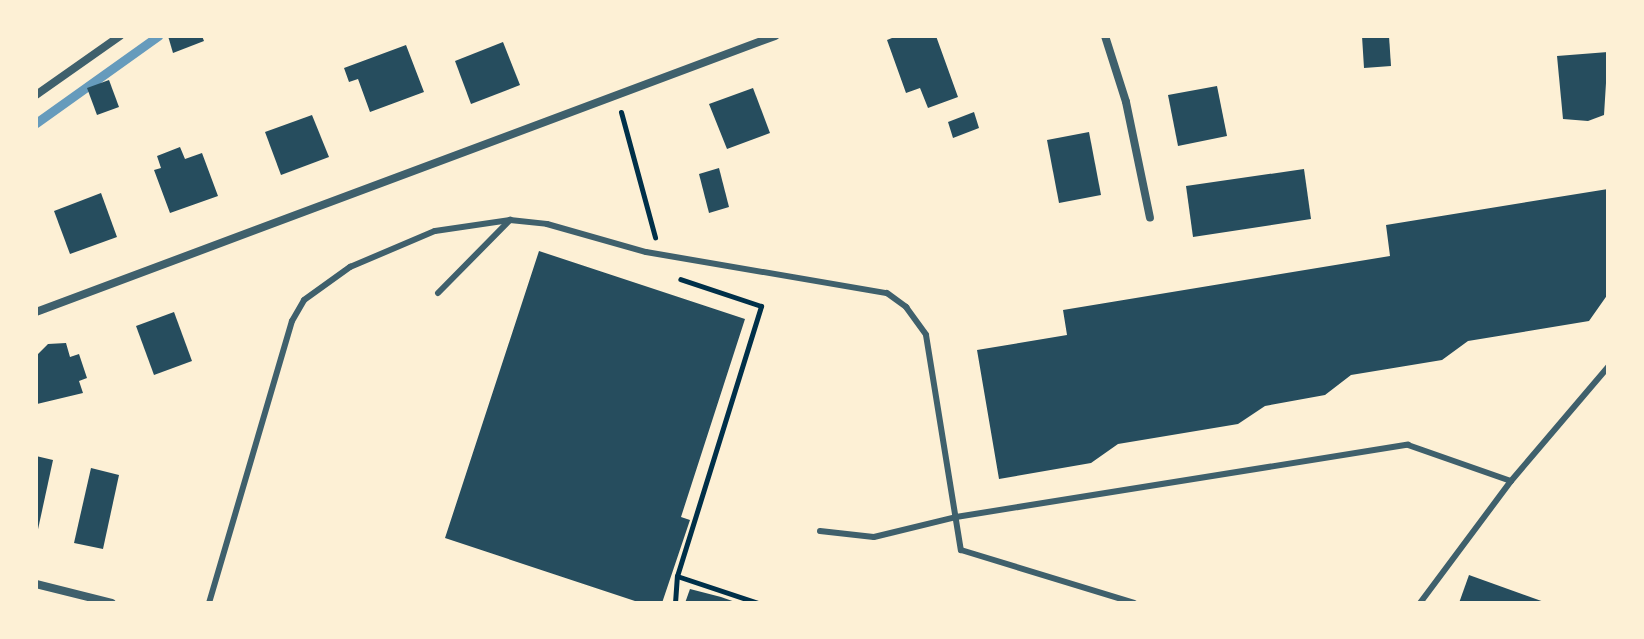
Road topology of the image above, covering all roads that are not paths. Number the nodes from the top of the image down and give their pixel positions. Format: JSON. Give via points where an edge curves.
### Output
{"nodes":[{"id":1,"x":120,"y":36,"type":"edge"},
{"id":2,"x":775,"y":36,"type":"edge"},
{"id":3,"x":1105,"y":36,"type":"edge"},
{"id":4,"x":36,"y":95,"type":"edge"},
{"id":5,"x":1150,"y":218,"type":"dead end"},
{"id":6,"x":510,"y":220,"type":"junction"},
{"id":7,"x":438,"y":293,"type":"dead end"},
{"id":8,"x":36,"y":312,"type":"edge"},
{"id":9,"x":1608,"y":367,"type":"edge"},
{"id":10,"x":1511,"y":481,"type":"junction"},
{"id":11,"x":956,"y":517,"type":"junction"},
{"id":12,"x":820,"y":531,"type":"dead end"},
{"id":13,"x":36,"y":584,"type":"edge"},
{"id":14,"x":112,"y":603,"type":"edge"},
{"id":15,"x":209,"y":603,"type":"edge"},
{"id":16,"x":1134,"y":603,"type":"edge"},
{"id":17,"x":1420,"y":603,"type":"edge"}],
"edges":[{"from":1,"to":4,"type":"street"},
{"from":2,"to":8,"type":"street"},
{"from":3,"to":5,"type":"street","via":[[1126,102]]},
{"from":6,"to":7,"type":"lane"},
{"from":6,"to":11,"type":"lane","via":[[547,224],[660,254],[887,293],[906,307],[926,335]]},
{"from":6,"to":15,"type":"lane","via":[[435,231],[350,267],[304,300],[292,321]]},
{"from":9,"to":10,"type":"lane"},
{"from":10,"to":11,"type":"lane","via":[[1408,445]]},
{"from":10,"to":17,"type":"lane"},
{"from":11,"to":12,"type":"lane","via":[[874,537]]},
{"from":11,"to":16,"type":"lane","via":[[961,550]]},
{"from":13,"to":14,"type":"street"}]}
